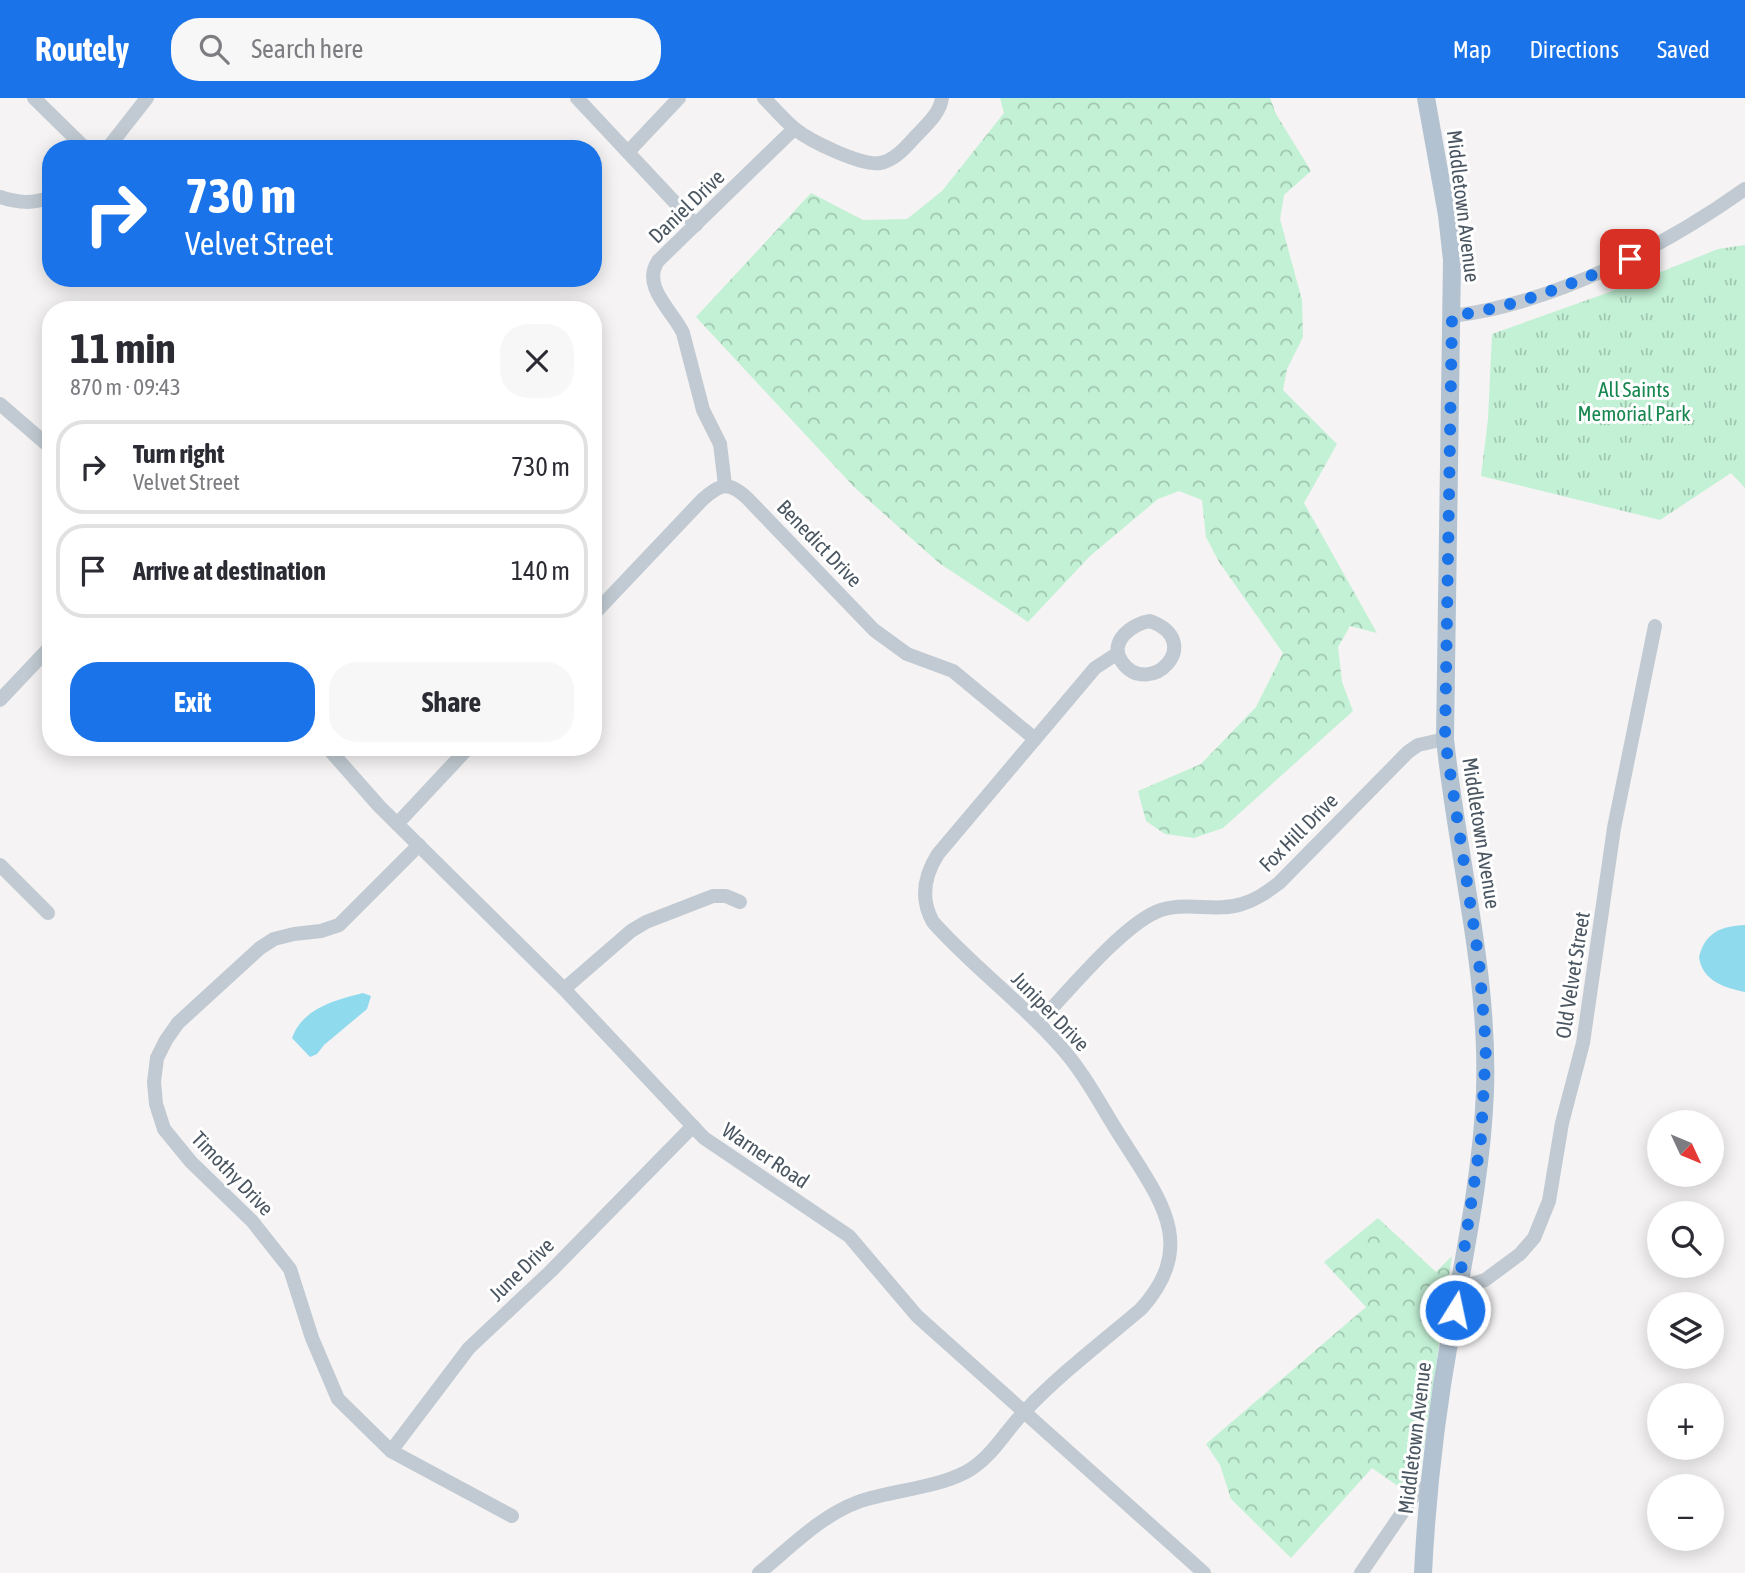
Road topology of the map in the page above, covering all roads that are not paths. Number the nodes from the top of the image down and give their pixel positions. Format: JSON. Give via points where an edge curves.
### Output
{"nodes":[{"id":1,"x":34,"y":98,"type":"edge"},
{"id":2,"x":148,"y":98,"type":"edge"},
{"id":3,"x":578,"y":98,"type":"edge"},
{"id":4,"x":679,"y":98,"type":"edge"},
{"id":5,"x":764,"y":98,"type":"edge"},
{"id":6,"x":942,"y":98,"type":"edge"},
{"id":7,"x":1426,"y":98,"type":"edge"},
{"id":8,"x":794,"y":129,"type":"junction"},
{"id":9,"x":77,"y":140,"type":"edge"},
{"id":10,"x":114,"y":140,"type":"edge"},
{"id":11,"x":628,"y":152,"type":"junction"},
{"id":12,"x":1745,"y":189,"type":"edge"},
{"id":13,"x":0,"y":197,"type":"edge"},
{"id":14,"x":42,"y":200,"type":"edge"},
{"id":15,"x":696,"y":225,"type":"junction"},
{"id":16,"x":1452,"y":316,"type":"junction"},
{"id":17,"x":0,"y":404,"type":"edge"},
{"id":18,"x":42,"y":440,"type":"edge"},
{"id":19,"x":725,"y":485,"type":"junction"},
{"id":20,"x":602,"y":606,"type":"edge"},
{"id":21,"x":1655,"y":626,"type":"dead end"},
{"id":22,"x":1118,"y":653,"type":"dead end"},
{"id":23,"x":42,"y":656,"type":"edge"},
{"id":24,"x":0,"y":700,"type":"edge"},
{"id":25,"x":1035,"y":739,"type":"junction"},
{"id":26,"x":1445,"y":739,"type":"junction"},
{"id":27,"x":335,"y":756,"type":"edge"},
{"id":28,"x":461,"y":756,"type":"edge"},
{"id":29,"x":397,"y":824,"type":"junction"},
{"id":30,"x":419,"y":845,"type":"junction"},
{"id":31,"x":0,"y":865,"type":"edge"},
{"id":32,"x":740,"y":902,"type":"dead end"},
{"id":33,"x":48,"y":913,"type":"dead end"},
{"id":34,"x":564,"y":989,"type":"junction"},
{"id":35,"x":1038,"y":1023,"type":"junction"},
{"id":36,"x":693,"y":1126,"type":"junction"},
{"id":37,"x":1459,"y":1284,"type":"junction"},
{"id":38,"x":1024,"y":1411,"type":"junction"},
{"id":39,"x":391,"y":1451,"type":"junction"},
{"id":40,"x":1428,"y":1487,"type":"junction"},
{"id":41,"x":512,"y":1516,"type":"dead end"},
{"id":42,"x":759,"y":1573,"type":"edge"},
{"id":43,"x":1204,"y":1573,"type":"edge"},
{"id":44,"x":1361,"y":1573,"type":"edge"},
{"id":45,"x":1423,"y":1573,"type":"edge"}],
"edges":[{"from":1,"to":9,"type":"street"},
{"from":2,"to":10,"type":"street"},
{"from":3,"to":11,"type":"street"},
{"from":4,"to":11,"type":"street"},
{"from":5,"to":8,"type":"street"},
{"from":6,"to":8,"type":"street","via":[[925,126],[883,162],[859,159]]},
{"from":7,"to":16,"type":"main road","name":"Middletown Avenue","via":[[1452,260]]},
{"from":8,"to":15,"type":"street","name":"Daniel Drive"},
{"from":11,"to":15,"type":"street"},
{"from":12,"to":16,"type":"street","via":[[1679,233],[1609,268],[1535,296]]},
{"from":13,"to":14,"type":"street","via":[[20,202]]},
{"from":15,"to":19,"type":"street","name":"Daniel Drive","via":[[652,274],[654,289],[683,333],[703,410],[720,444]]},
{"from":16,"to":26,"type":"main road","name":"Middletown Avenue"},
{"from":17,"to":18,"type":"street"},
{"from":19,"to":20,"type":"street","via":[[702,500]]},
{"from":19,"to":25,"type":"street","name":"Benedict Drive","via":[[738,489],[874,630],[907,654],[953,671]]},
{"from":21,"to":37,"type":"street","name":"Old Velvet Street","via":[[1614,828],[1583,1043],[1562,1123],[1549,1201],[1534,1238],[1520,1254],[1485,1280]]},
{"from":22,"to":25,"type":"street","name":"Juniper Drive","via":[[1095,668]]},
{"from":23,"to":24,"type":"street"},
{"from":25,"to":35,"type":"street","name":"Juniper Drive","via":[[938,854],[925,890],[933,922]]},
{"from":26,"to":35,"type":"street","name":"Fox Hill Drive","via":[[1408,752],[1262,895],[1240,905],[1177,907],[1139,922]]},
{"from":26,"to":37,"type":"main road","name":"Middletown Avenue","via":[[1486,1032],[1481,1138]]},
{"from":27,"to":29,"type":"street","name":"Warner Road"},
{"from":28,"to":29,"type":"street"},
{"from":29,"to":30,"type":"street","name":"Warner Road"},
{"from":30,"to":34,"type":"street","name":"Warner Road"},
{"from":30,"to":39,"type":"street","name":"Timothy Drive","via":[[339,925],[274,939],[223,980],[166,1040],[157,1058],[154,1082],[164,1129],[252,1221],[290,1269],[338,1399]]},
{"from":31,"to":33,"type":"street"},
{"from":32,"to":34,"type":"street","via":[[713,896],[646,922]]},
{"from":34,"to":36,"type":"street","name":"Warner Road"},
{"from":35,"to":38,"type":"street","name":"Juniper Drive","via":[[1075,1066],[1161,1202],[1171,1251],[1159,1286],[1141,1309]]},
{"from":36,"to":38,"type":"street","name":"Warner Road","via":[[849,1236],[917,1316]]},
{"from":36,"to":39,"type":"street","name":"June Drive","via":[[469,1348]]},
{"from":37,"to":40,"type":"main road","name":"Middletown Avenue"},
{"from":38,"to":42,"type":"street","name":"Juniper Drive","via":[[968,1471],[842,1509]]},
{"from":38,"to":43,"type":"street","name":"Warner Road"},
{"from":39,"to":41,"type":"street","name":"Timothy Drive"},
{"from":40,"to":44,"type":"street","via":[[1415,1494]]},
{"from":40,"to":45,"type":"main road","name":"Middletown Avenue"}]}
